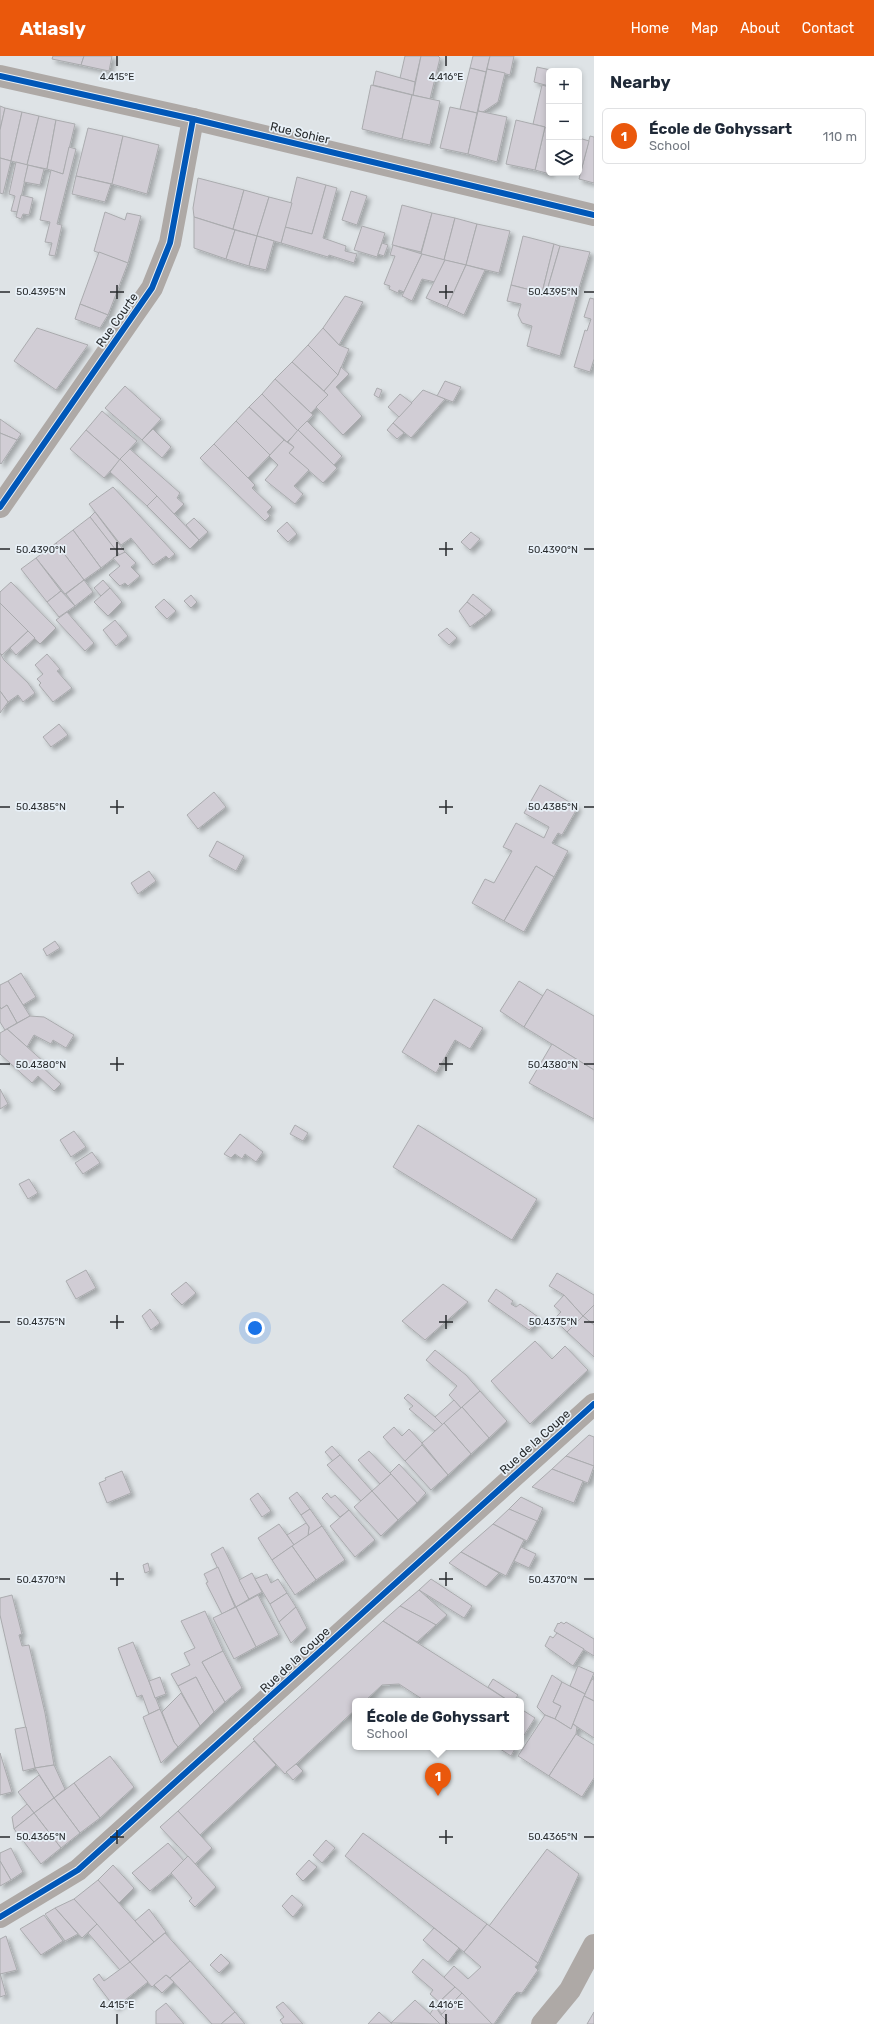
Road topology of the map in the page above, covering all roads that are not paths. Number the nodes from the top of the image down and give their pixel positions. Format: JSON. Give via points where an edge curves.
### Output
{"nodes":[{"id":1,"x":0,"y":76,"type":"edge"},
{"id":2,"x":193,"y":119,"type":"junction"},
{"id":3,"x":594,"y":215,"type":"edge"},
{"id":4,"x":0,"y":507,"type":"edge"},
{"id":5,"x":594,"y":1404,"type":"edge"},
{"id":6,"x":0,"y":1917,"type":"edge"},
{"id":7,"x":594,"y":1945,"type":"edge"},
{"id":8,"x":542,"y":2024,"type":"edge"}],
"edges":[{"from":1,"to":2,"type":"street","name":"Rue Sohier"},
{"from":2,"to":3,"type":"street","name":"Rue Sohier"},
{"from":2,"to":4,"type":"street","name":"Rue Courte","via":[[170,243],[152,288]]},
{"from":5,"to":6,"type":"street","name":"Rue de la Coupe","via":[[78,1870]]},
{"from":7,"to":8,"type":"street","via":[[570,1990]]}]}
